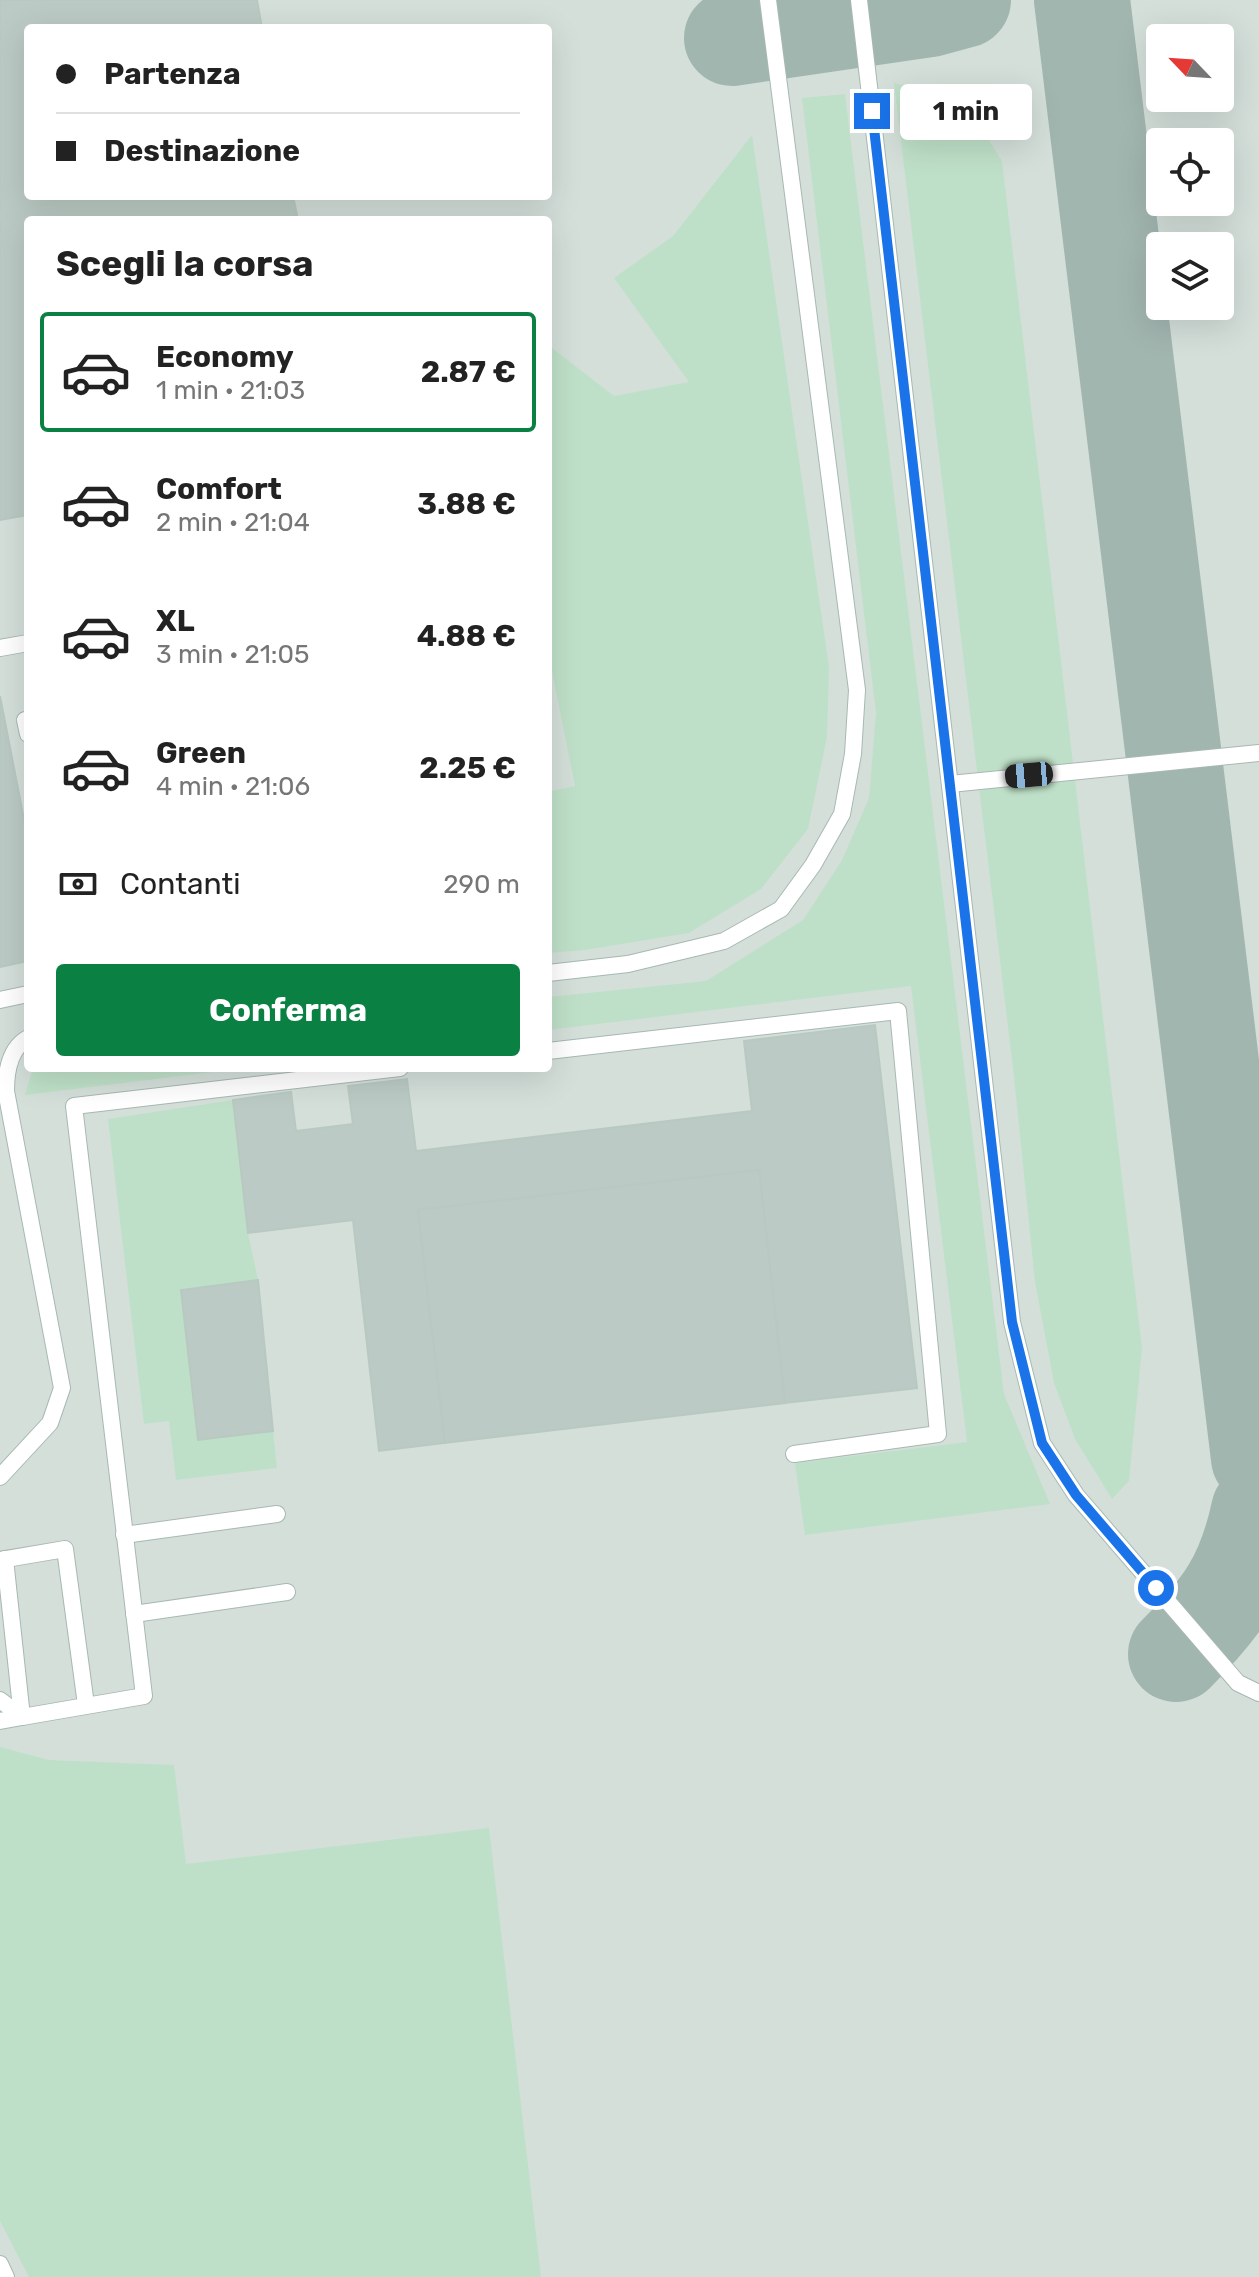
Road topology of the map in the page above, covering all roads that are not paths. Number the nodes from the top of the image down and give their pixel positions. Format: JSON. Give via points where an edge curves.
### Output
{"nodes":[{"id":1,"x":768,"y":0,"type":"edge"},
{"id":2,"x":859,"y":0,"type":"edge"},
{"id":3,"x":24,"y":644,"type":"edge"},
{"id":4,"x":0,"y":648,"type":"edge"},
{"id":5,"x":1259,"y":753,"type":"edge"},
{"id":6,"x":950,"y":784,"type":"junction"},
{"id":7,"x":552,"y":973,"type":"edge"},
{"id":8,"x":24,"y":995,"type":"edge"},
{"id":9,"x":0,"y":1000,"type":"edge"},
{"id":10,"x":24,"y":1040,"type":"edge"},
{"id":11,"x":552,"y":1051,"type":"edge"},
{"id":12,"x":366,"y":1072,"type":"edge"},
{"id":13,"x":794,"y":1454,"type":"dead end"},
{"id":14,"x":0,"y":1477,"type":"edge"},
{"id":15,"x":277,"y":1514,"type":"dead end"},
{"id":16,"x":124,"y":1535,"type":"junction"},
{"id":17,"x":2,"y":1560,"type":"edge"},
{"id":18,"x":287,"y":1592,"type":"dead end"},
{"id":19,"x":134,"y":1614,"type":"junction"},
{"id":20,"x":1259,"y":1693,"type":"edge"},
{"id":21,"x":0,"y":1700,"type":"edge"},
{"id":22,"x":86,"y":1705,"type":"junction"},
{"id":23,"x":22,"y":1717,"type":"junction"},
{"id":24,"x":0,"y":1721,"type":"edge"},
{"id":25,"x":0,"y":2264,"type":"edge"},
{"id":26,"x":6,"y":2277,"type":"edge"}],
"edges":[{"from":1,"to":7,"type":"lane","via":[[857,690],[842,814],[781,909],[724,941],[628,964]]},
{"from":2,"to":6,"type":"lane"},
{"from":3,"to":4,"type":"lane"},
{"from":5,"to":6,"type":"lane"},
{"from":6,"to":20,"type":"lane","via":[[1012,1322],[1042,1443],[1076,1495],[1208,1649],[1238,1683]]},
{"from":8,"to":9,"type":"lane"},
{"from":10,"to":14,"type":"lane","via":[[6,1071],[6,1091],[62,1388],[50,1423]]},
{"from":11,"to":13,"type":"lane","via":[[898,1011],[938,1434]]},
{"from":12,"to":16,"type":"lane","via":[[74,1106]]},
{"from":15,"to":16,"type":"lane"},
{"from":16,"to":19,"type":"lane"},
{"from":17,"to":22,"type":"lane","via":[[65,1549]]},
{"from":17,"to":23,"type":"lane"},
{"from":18,"to":19,"type":"lane"},
{"from":19,"to":22,"type":"lane","via":[[144,1696]]},
{"from":21,"to":23,"type":"lane"},
{"from":22,"to":23,"type":"lane"},
{"from":23,"to":24,"type":"lane"},
{"from":25,"to":26,"type":"lane"}]}
